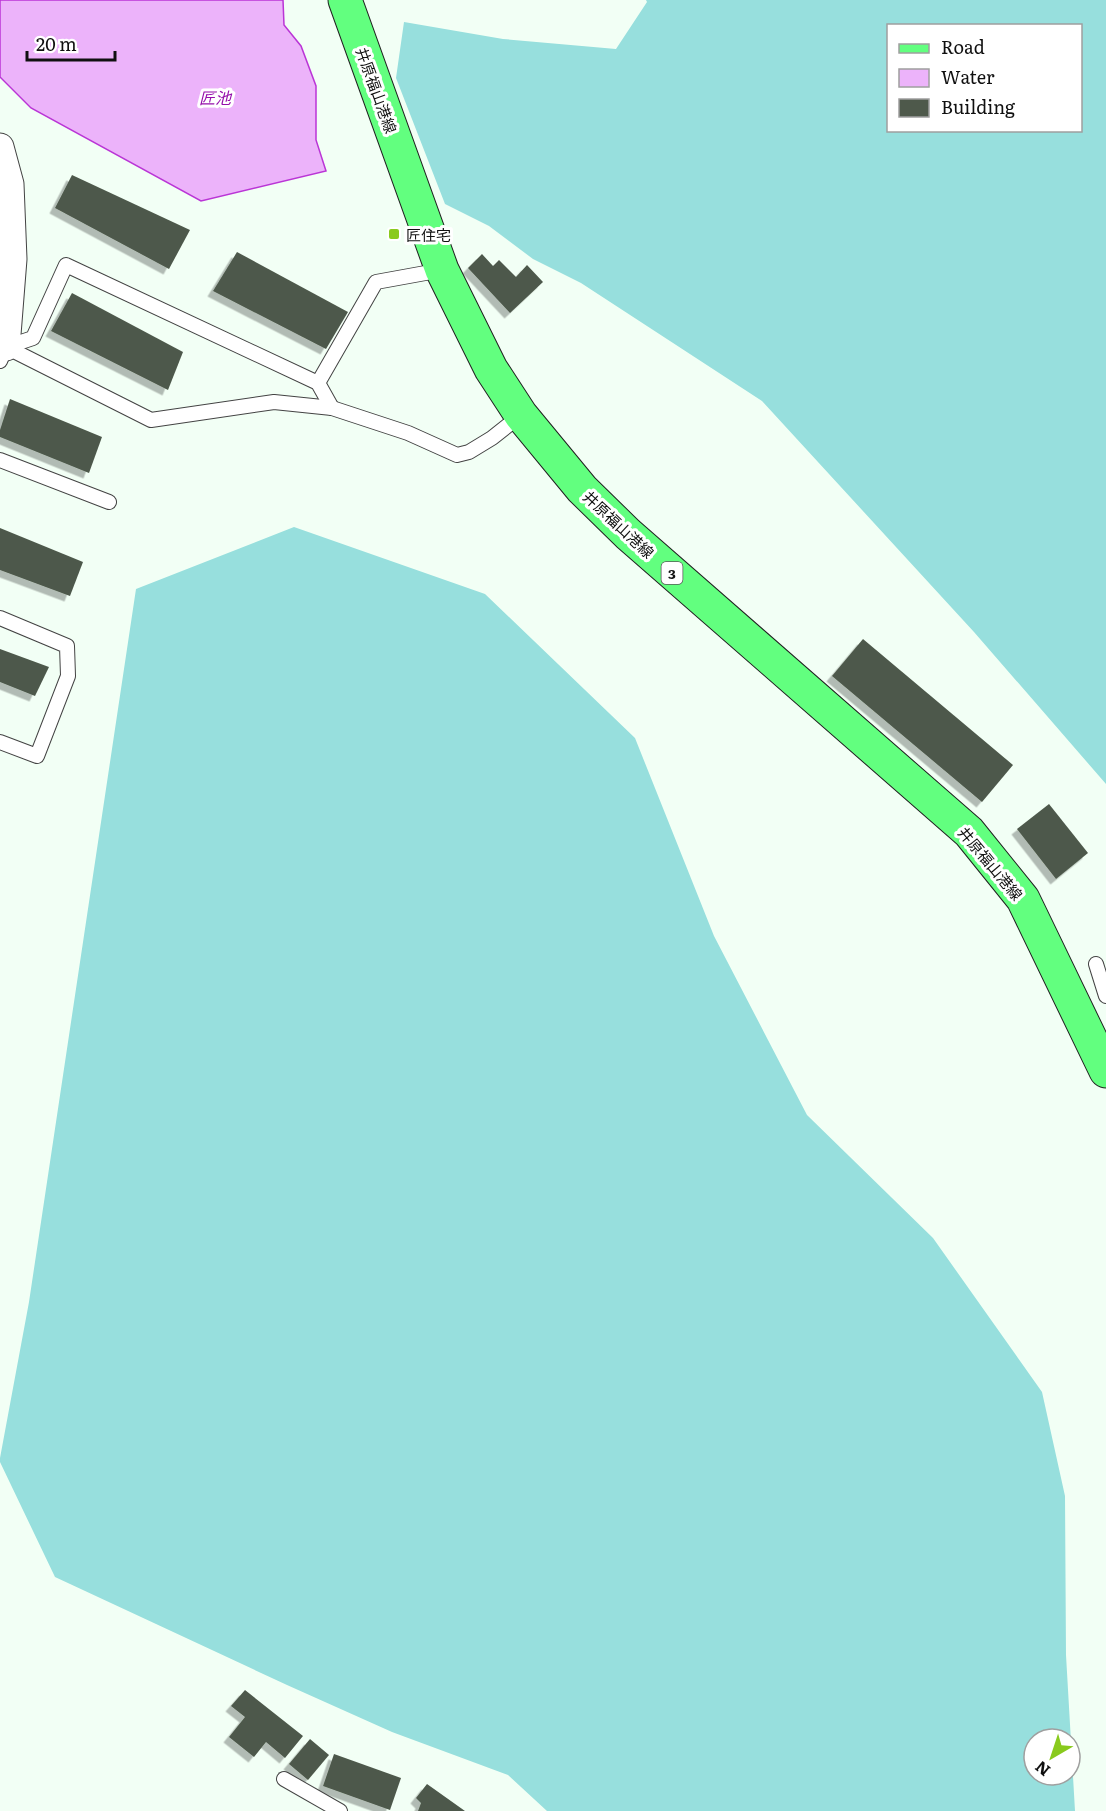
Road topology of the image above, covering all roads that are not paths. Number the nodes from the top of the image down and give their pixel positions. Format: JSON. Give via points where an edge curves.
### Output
{"nodes":[{"id":1,"x":345,"y":0,"type":"edge"},
{"id":2,"x":0,"y":147,"type":"edge"},
{"id":3,"x":442,"y":270,"type":"junction"},
{"id":4,"x":3,"y":354,"type":"edge"},
{"id":5,"x":318,"y":383,"type":"junction"},
{"id":6,"x":332,"y":408,"type":"junction"},
{"id":7,"x":520,"y":415,"type":"junction"},
{"id":8,"x":0,"y":460,"type":"edge"},
{"id":9,"x":109,"y":502,"type":"dead end"},
{"id":10,"x":0,"y":618,"type":"edge"},
{"id":11,"x":0,"y":742,"type":"edge"},
{"id":12,"x":1096,"y":964,"type":"dead end"},
{"id":13,"x":1106,"y":996,"type":"edge"},
{"id":14,"x":1105,"y":1065,"type":"edge"},
{"id":15,"x":284,"y":1779,"type":"dead end"},
{"id":16,"x":340,"y":1811,"type":"edge"}],
"edges":[{"from":1,"to":3,"type":"main road","name":"井原福山港線","number":"3"},
{"from":2,"to":4,"type":"street","via":[[10,184],[13,259]]},
{"from":3,"to":5,"type":"lane","via":[[376,282]]},
{"from":3,"to":7,"type":"main road","name":"井原福山港線","number":"3","via":[[491,369]]},
{"from":4,"to":5,"type":"lane","via":[[33,338],[66,266]]},
{"from":4,"to":6,"type":"lane","via":[[151,420],[274,402]]},
{"from":5,"to":6,"type":"lane"},
{"from":6,"to":7,"type":"lane","via":[[408,433],[457,455],[469,452]]},
{"from":7,"to":14,"type":"main road","name":"井原福山港線","number":"3","via":[[582,489],[628,534],[969,832],[1023,899]]},
{"from":8,"to":9,"type":"lane"},
{"from":10,"to":11,"type":"lane","via":[[67,646],[68,676],[37,756]]},
{"from":12,"to":13,"type":"lane"},
{"from":15,"to":16,"type":"lane"}]}
